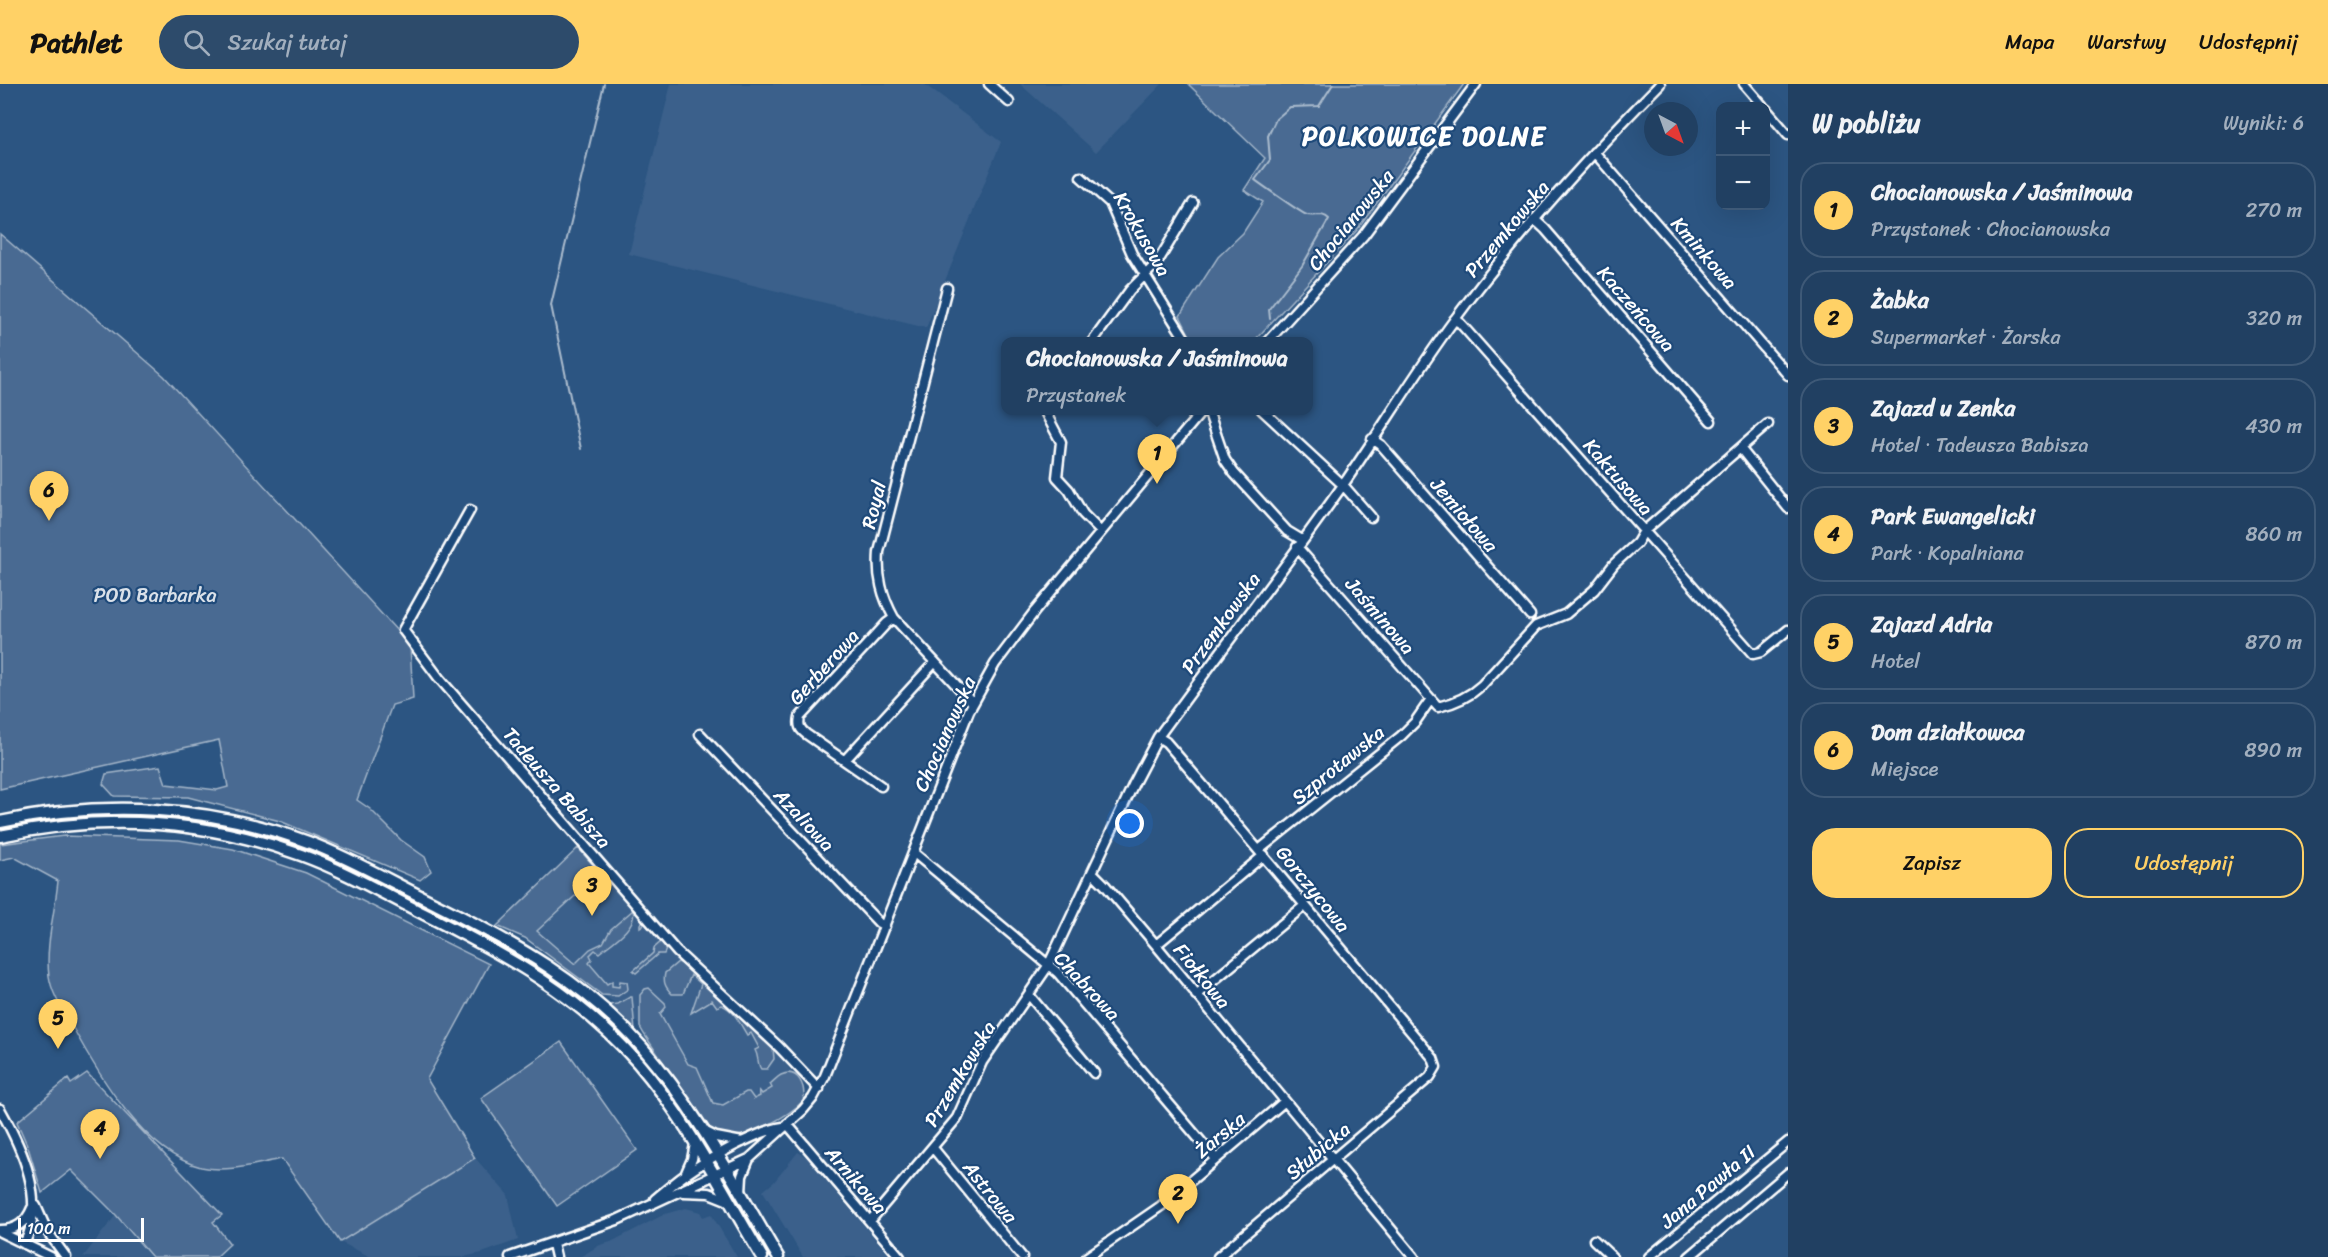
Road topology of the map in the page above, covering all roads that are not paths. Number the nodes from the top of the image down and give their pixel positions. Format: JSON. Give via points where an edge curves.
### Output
{"nodes":[{"id":1,"x":989,"y":84,"type":"edge"},
{"id":2,"x":1476,"y":84,"type":"edge"},
{"id":3,"x":1660,"y":84,"type":"edge"},
{"id":4,"x":1744,"y":84,"type":"edge"},
{"id":5,"x":1009,"y":102,"type":"dead end"},
{"id":6,"x":1759,"y":102,"type":"edge"},
{"id":7,"x":1770,"y":115,"type":"edge"},
{"id":8,"x":1788,"y":135,"type":"edge"},
{"id":9,"x":1594,"y":152,"type":"junction"},
{"id":10,"x":1081,"y":177,"type":"dead end"},
{"id":11,"x":1193,"y":203,"type":"dead end"},
{"id":12,"x":1534,"y":219,"type":"junction"},
{"id":13,"x":1146,"y":276,"type":"junction"},
{"id":14,"x":947,"y":288,"type":"dead end"},
{"id":15,"x":1454,"y":320,"type":"junction"},
{"id":16,"x":1096,"y":337,"type":"edge"},
{"id":17,"x":1184,"y":337,"type":"edge"},
{"id":18,"x":1272,"y":337,"type":"edge"},
{"id":19,"x":1788,"y":375,"type":"edge"},
{"id":20,"x":1046,"y":415,"type":"edge"},
{"id":21,"x":1201,"y":415,"type":"edge"},
{"id":22,"x":1210,"y":415,"type":"edge"},
{"id":23,"x":1266,"y":415,"type":"edge"},
{"id":24,"x":1711,"y":421,"type":"dead end"},
{"id":25,"x":1768,"y":424,"type":"dead end"},
{"id":26,"x":1372,"y":439,"type":"junction"},
{"id":27,"x":1740,"y":448,"type":"junction"},
{"id":28,"x":1343,"y":485,"type":"junction"},
{"id":29,"x":1788,"y":508,"type":"edge"},
{"id":30,"x":470,"y":510,"type":"dead end"},
{"id":31,"x":1371,"y":517,"type":"dead end"},
{"id":32,"x":1644,"y":531,"type":"junction"},
{"id":33,"x":1101,"y":532,"type":"junction"},
{"id":34,"x":1299,"y":544,"type":"junction"},
{"id":35,"x":1530,"y":615,"type":"dead end"},
{"id":36,"x":894,"y":618,"type":"junction"},
{"id":37,"x":1788,"y":630,"type":"edge"},
{"id":38,"x":935,"y":662,"type":"junction"},
{"id":39,"x":1431,"y":699,"type":"junction"},
{"id":40,"x":973,"y":703,"type":"junction"},
{"id":41,"x":700,"y":734,"type":"dead end"},
{"id":42,"x":1158,"y":737,"type":"junction"},
{"id":43,"x":845,"y":760,"type":"junction"},
{"id":44,"x":881,"y":786,"type":"dead end"},
{"id":45,"x":0,"y":822,"type":"edge"},
{"id":46,"x":0,"y":836,"type":"edge"},
{"id":47,"x":914,"y":853,"type":"junction"},
{"id":48,"x":1262,"y":853,"type":"junction"},
{"id":49,"x":1093,"y":873,"type":"junction"},
{"id":50,"x":1304,"y":906,"type":"junction"},
{"id":51,"x":885,"y":926,"type":"junction"},
{"id":52,"x":1156,"y":945,"type":"junction"},
{"id":53,"x":1048,"y":966,"type":"junction"},
{"id":54,"x":1029,"y":995,"type":"junction"},
{"id":55,"x":1196,"y":995,"type":"junction"},
{"id":56,"x":1436,"y":1067,"type":"joint"},
{"id":57,"x":1094,"y":1073,"type":"dead end"},
{"id":58,"x":819,"y":1089,"type":"junction"},
{"id":59,"x":1286,"y":1101,"type":"junction"},
{"id":60,"x":0,"y":1109,"type":"edge"},
{"id":61,"x":785,"y":1126,"type":"junction"},
{"id":62,"x":704,"y":1131,"type":"junction"},
{"id":63,"x":1788,"y":1142,"type":"edge"},
{"id":64,"x":742,"y":1143,"type":"junction"},
{"id":65,"x":695,"y":1144,"type":"junction"},
{"id":66,"x":933,"y":1148,"type":"junction"},
{"id":67,"x":718,"y":1156,"type":"junction"},
{"id":68,"x":749,"y":1159,"type":"junction"},
{"id":69,"x":1216,"y":1159,"type":"junction"},
{"id":70,"x":1334,"y":1160,"type":"junction"},
{"id":71,"x":706,"y":1163,"type":"junction"},
{"id":72,"x":727,"y":1170,"type":"junction"},
{"id":73,"x":1788,"y":1173,"type":"edge"},
{"id":74,"x":685,"y":1175,"type":"junction"},
{"id":75,"x":715,"y":1176,"type":"junction"},
{"id":76,"x":680,"y":1192,"type":"junction"},
{"id":77,"x":741,"y":1194,"type":"junction"},
{"id":78,"x":729,"y":1201,"type":"junction"},
{"id":79,"x":34,"y":1202,"type":"junction"},
{"id":80,"x":643,"y":1208,"type":"junction"},
{"id":81,"x":870,"y":1221,"type":"junction"},
{"id":82,"x":0,"y":1231,"type":"edge"},
{"id":83,"x":1594,"y":1240,"type":"dead end"},
{"id":84,"x":24,"y":1244,"type":"junction"},
{"id":85,"x":553,"y":1244,"type":"junction"},
{"id":86,"x":1605,"y":1254,"type":"edge"},
{"id":87,"x":51,"y":1257,"type":"edge"},
{"id":88,"x":66,"y":1257,"type":"edge"},
{"id":89,"x":510,"y":1257,"type":"edge"},
{"id":90,"x":556,"y":1257,"type":"edge"},
{"id":91,"x":762,"y":1257,"type":"edge"},
{"id":92,"x":778,"y":1257,"type":"edge"},
{"id":93,"x":900,"y":1257,"type":"edge"},
{"id":94,"x":1022,"y":1257,"type":"edge"},
{"id":95,"x":1087,"y":1257,"type":"edge"},
{"id":96,"x":1218,"y":1257,"type":"edge"},
{"id":97,"x":1414,"y":1257,"type":"edge"},
{"id":98,"x":1612,"y":1257,"type":"edge"},
{"id":99,"x":1650,"y":1257,"type":"edge"},
{"id":100,"x":1689,"y":1257,"type":"edge"}],
"edges":[{"from":1,"to":5,"type":"street"},
{"from":2,"to":18,"type":"street","name":"Chocianowska","via":[[1363,236]]},
{"from":3,"to":9,"type":"street","name":"Przemkowska"},
{"from":4,"to":6,"type":"street"},
{"from":7,"to":8,"type":"street"},
{"from":9,"to":12,"type":"street","name":"Przemkowska"},
{"from":9,"to":19,"type":"street","name":"Kminkowa"},
{"from":10,"to":13,"type":"street","name":"Krokusowa","via":[[1110,203]]},
{"from":11,"to":13,"type":"street"},
{"from":12,"to":15,"type":"street","name":"Przemkowska"},
{"from":12,"to":24,"type":"street","name":"Kaczeńcowa"},
{"from":13,"to":16,"type":"street","via":[[1130,290]]},
{"from":13,"to":17,"type":"street","name":"Krokusowa"},
{"from":14,"to":36,"type":"street","name":"Royal","via":[[879,552],[880,589]]},
{"from":15,"to":26,"type":"street","name":"Przemkowska"},
{"from":15,"to":32,"type":"street","name":"Kaktusowa"},
{"from":20,"to":33,"type":"street","via":[[1061,442],[1057,477]]},
{"from":21,"to":33,"type":"street","name":"Chocianowska"},
{"from":22,"to":34,"type":"street","name":"Jaśminowa","via":[[1225,460],[1234,473]]},
{"from":23,"to":28,"type":"street"},
{"from":25,"to":27,"type":"street"},
{"from":26,"to":28,"type":"street","name":"Przemkowska"},
{"from":26,"to":35,"type":"street","name":"Jemiołowa"},
{"from":27,"to":29,"type":"street"},
{"from":27,"to":32,"type":"street"},
{"from":28,"to":31,"type":"street"},
{"from":28,"to":34,"type":"street","name":"Przemkowska"},
{"from":30,"to":58,"type":"street","name":"Tadeusza Babisza","via":[[403,630],[439,678],[676,952]]},
{"from":32,"to":37,"type":"street","name":"Kaktusowa","via":[[1753,654]]},
{"from":32,"to":39,"type":"street","name":"Jaśminowa","via":[[1594,590],[1572,610],[1536,626],[1473,693],[1438,707]]},
{"from":33,"to":40,"type":"street","name":"Chocianowska","via":[[1013,639]]},
{"from":34,"to":39,"type":"street","name":"Jaśminowa"},
{"from":34,"to":42,"type":"street","name":"Przemkowska"},
{"from":36,"to":38,"type":"street","name":"Royal"},
{"from":36,"to":43,"type":"street","name":"Gerberowa","via":[[800,717],[800,729]]},
{"from":38,"to":40,"type":"street","name":"Royal"},
{"from":38,"to":43,"type":"street"},
{"from":39,"to":48,"type":"street","name":"Szprotawska","via":[[1401,736]]},
{"from":40,"to":47,"type":"street","name":"Chocianowska"},
{"from":41,"to":51,"type":"street","name":"Azaliowa"},
{"from":42,"to":48,"type":"street","name":"Gorczycowa"},
{"from":42,"to":49,"type":"street","name":"Przemkowska"},
{"from":43,"to":44,"type":"street","name":"Gerberowa"},
{"from":45,"to":62,"type":"main road","via":[[60,811],[181,811],[251,824],[309,843],[505,939],[565,977],[642,1047]]},
{"from":46,"to":65,"type":"main road","via":[[64,825],[180,826],[250,838],[341,872],[498,951],[558,989],[639,1064]]},
{"from":47,"to":51,"type":"street","name":"Chocianowska"},
{"from":47,"to":53,"type":"street","name":"Chabrowa"},
{"from":48,"to":50,"type":"street","name":"Gorczycowa"},
{"from":48,"to":52,"type":"street","name":"Szprotawska"},
{"from":49,"to":52,"type":"street","name":"Fiołkowa"},
{"from":49,"to":53,"type":"street","name":"Przemkowska"},
{"from":50,"to":55,"type":"street"},
{"from":50,"to":56,"type":"street","name":"Gorczycowa"},
{"from":51,"to":58,"type":"street","name":"Chocianowska"},
{"from":52,"to":55,"type":"street","name":"Fiołkowa"},
{"from":53,"to":54,"type":"street","name":"Przemkowska"},
{"from":53,"to":69,"type":"street","name":"Chabrowa"},
{"from":54,"to":57,"type":"street"},
{"from":54,"to":66,"type":"street","name":"Przemkowska","via":[[982,1062],[957,1118]]},
{"from":55,"to":59,"type":"street","name":"Fiołkowa"},
{"from":56,"to":70,"type":"street","name":"Słubicka","via":[[1430,1077]]},
{"from":58,"to":61,"type":"street","name":"Chocianowska"},
{"from":59,"to":69,"type":"street","name":"Żarska"},
{"from":59,"to":70,"type":"street","name":"Fiołkowa"},
{"from":60,"to":79,"type":"street","via":[[22,1156]]},
{"from":61,"to":64,"type":"street"},
{"from":61,"to":68,"type":"street","name":"Chocianowska"},
{"from":61,"to":81,"type":"street","name":"Arnikowa"},
{"from":62,"to":64,"type":"street"},
{"from":62,"to":67,"type":"main road"},
{"from":63,"to":99,"type":"street","name":"Jana Pawła II"},
{"from":64,"to":67,"type":"street"},
{"from":65,"to":71,"type":"main road"},
{"from":65,"to":74,"type":"street"},
{"from":66,"to":81,"type":"street","name":"Przemkowska"},
{"from":66,"to":94,"type":"street","name":"Astrowa"},
{"from":67,"to":71,"type":"street"},
{"from":67,"to":72,"type":"main road"},
{"from":68,"to":72,"type":"street","name":"Chocianowska"},
{"from":68,"to":77,"type":"street","via":[[742,1176]]},
{"from":69,"to":95,"type":"street","name":"Żarska","via":[[1161,1206]]},
{"from":70,"to":96,"type":"street","name":"Słubicka"},
{"from":70,"to":97,"type":"street","name":"Fiołkowa"},
{"from":71,"to":74,"type":"street"},
{"from":71,"to":75,"type":"main road"},
{"from":72,"to":75,"type":"street","name":"Chocianowska"},
{"from":72,"to":77,"type":"main road"},
{"from":73,"to":100,"type":"street","name":"Jana Pawła II"},
{"from":74,"to":80,"type":"street"},
{"from":75,"to":76,"type":"street","name":"Chocianowska"},
{"from":75,"to":78,"type":"main road"},
{"from":76,"to":78,"type":"street","via":[[709,1193]]},
{"from":76,"to":80,"type":"street","name":"Chocianowska"},
{"from":77,"to":92,"type":"main road"},
{"from":78,"to":91,"type":"main road"},
{"from":79,"to":82,"type":"street","via":[[24,1222]]},
{"from":79,"to":84,"type":"street","via":[[33,1223]]},
{"from":79,"to":88,"type":"street","via":[[47,1232]]},
{"from":80,"to":85,"type":"street"},
{"from":81,"to":93,"type":"street","name":"Arnikowa"},
{"from":82,"to":84,"type":"street"},
{"from":83,"to":86,"type":"street"},
{"from":84,"to":87,"type":"street"},
{"from":85,"to":89,"type":"street"},
{"from":85,"to":90,"type":"street"},
{"from":86,"to":98,"type":"street"}]}
